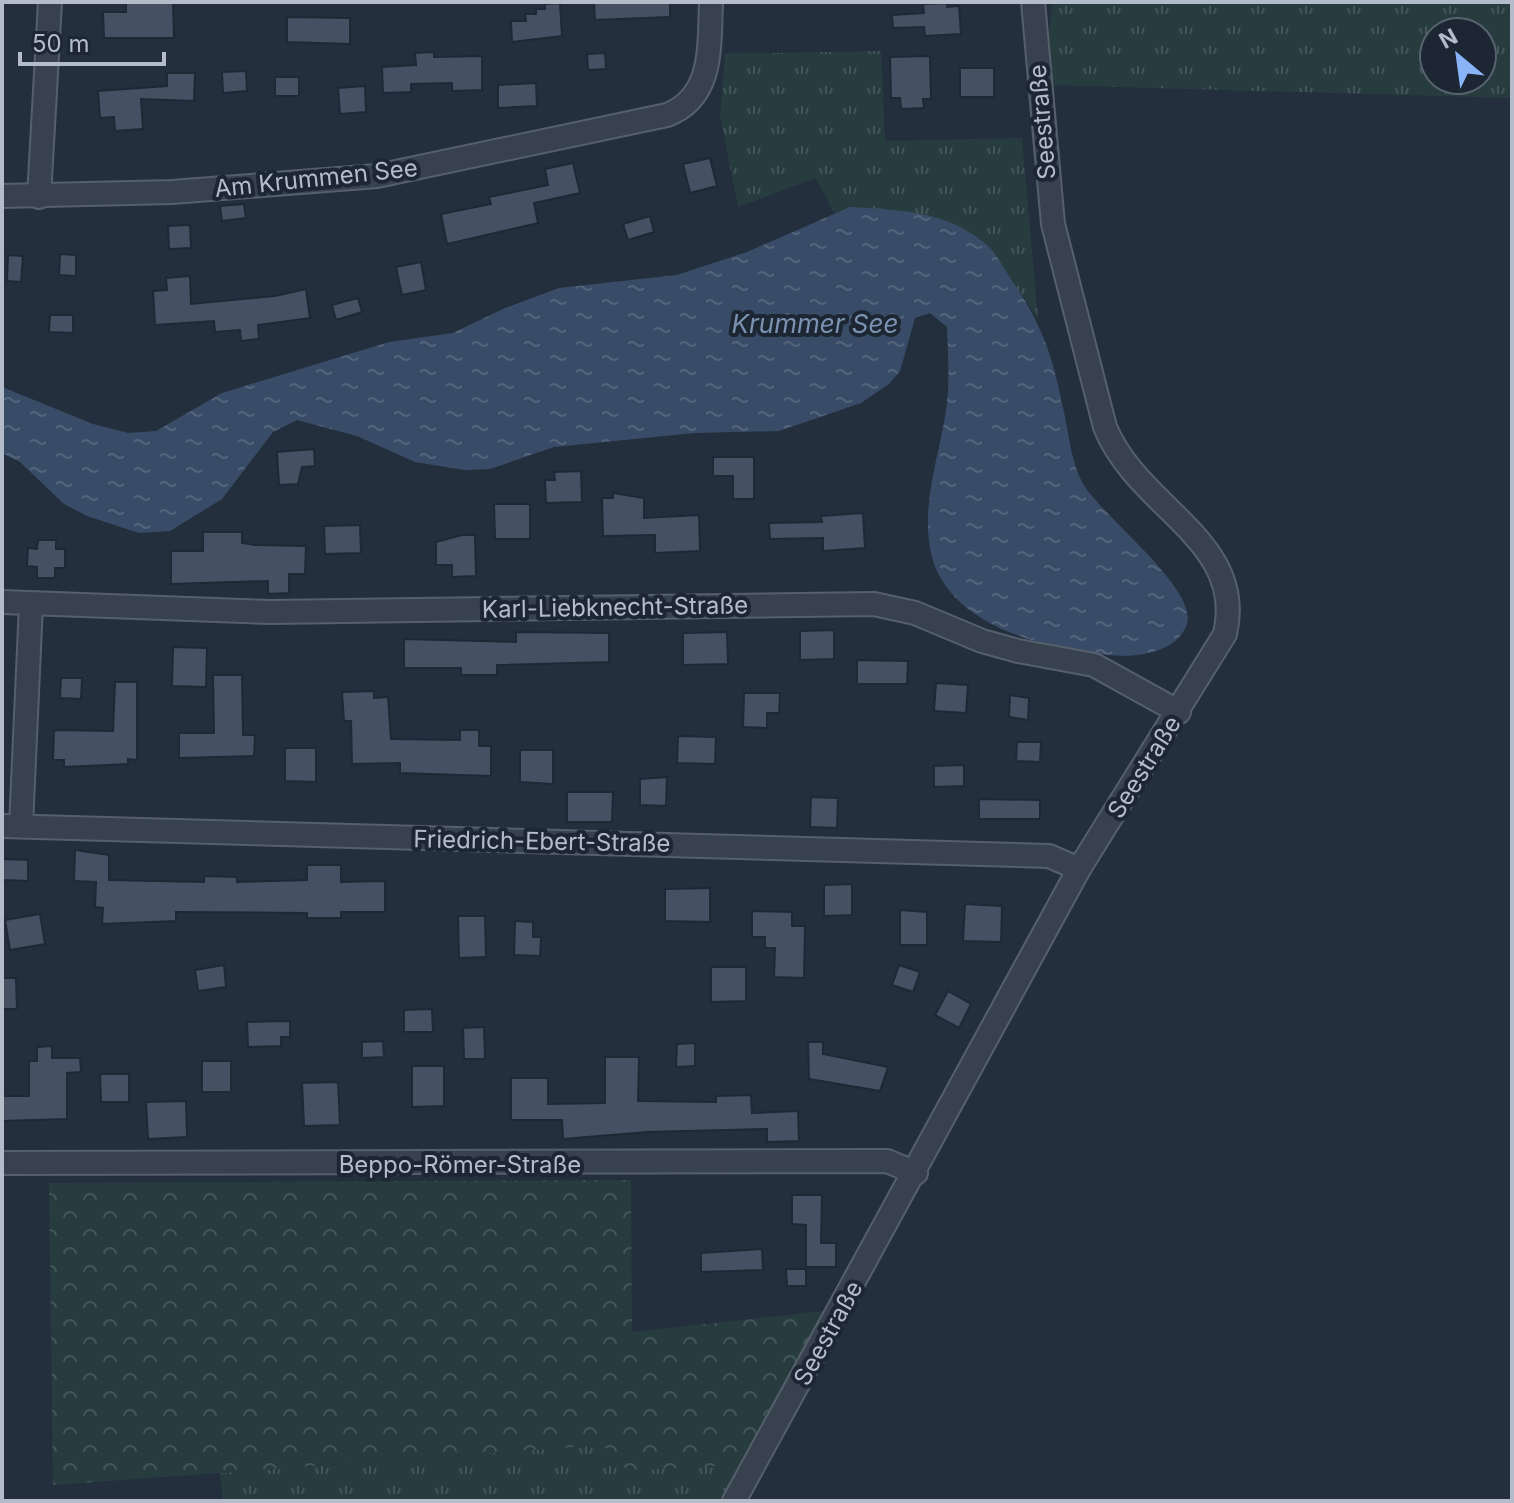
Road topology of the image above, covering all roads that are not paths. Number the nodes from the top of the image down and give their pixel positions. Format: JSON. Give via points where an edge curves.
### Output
{"nodes":[{"id":1,"x":50,"y":2,"type":"edge"},
{"id":2,"x":711,"y":2,"type":"edge"},
{"id":3,"x":1033,"y":2,"type":"edge"},
{"id":4,"x":2,"y":196,"type":"edge"},
{"id":5,"x":39,"y":197,"type":"junction"},
{"id":6,"x":2,"y":602,"type":"edge"},
{"id":7,"x":31,"y":604,"type":"junction"},
{"id":8,"x":1179,"y":712,"type":"junction"},
{"id":9,"x":12,"y":826,"type":"edge"},
{"id":10,"x":1079,"y":869,"type":"junction"},
{"id":11,"x":2,"y":1163,"type":"edge"},
{"id":12,"x":916,"y":1173,"type":"junction"},
{"id":13,"x":734,"y":1501,"type":"edge"}],
"edges":[{"from":1,"to":5,"type":"street"},
{"from":2,"to":5,"type":"street","name":"Am Krummen See","via":[[705,80],[693,99],[667,115],[377,176]]},
{"from":3,"to":8,"type":"street","name":"Seestraße","via":[[1053,224],[1105,427],[1129,471],[1205,546],[1227,587],[1230,612],[1225,634]]},
{"from":4,"to":5,"type":"street","name":"Am Krummen See"},
{"from":6,"to":7,"type":"street","name":"Karl-Liebknecht-Straße"},
{"from":7,"to":8,"type":"street","name":"Karl-Liebknecht-Straße","via":[[270,612],[874,604],[915,613],[1018,651],[1094,665]]},
{"from":7,"to":9,"type":"street"},
{"from":8,"to":10,"type":"street","name":"Seestraße"},
{"from":9,"to":10,"type":"street","name":"Friedrich-Ebert-Straße","via":[[1049,856]]},
{"from":10,"to":12,"type":"street","name":"Seestraße"},
{"from":11,"to":12,"type":"street","name":"Beppo-Römer-Straße","via":[[887,1161]]},
{"from":12,"to":13,"type":"street","name":"Seestraße"}]}
